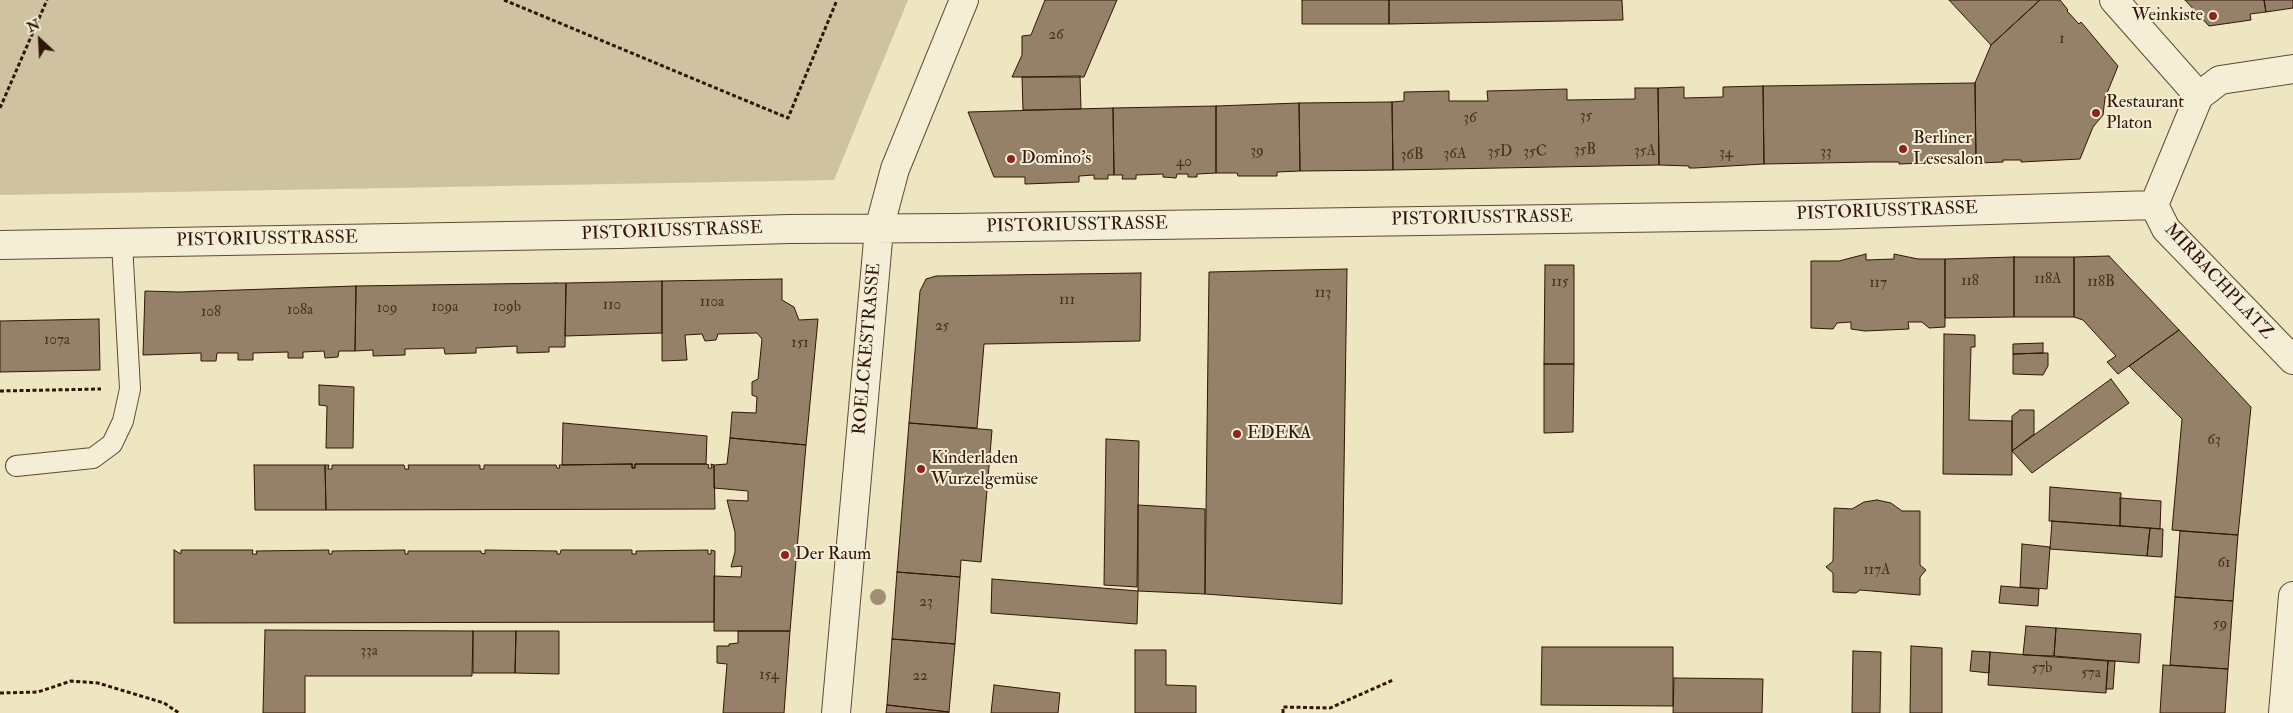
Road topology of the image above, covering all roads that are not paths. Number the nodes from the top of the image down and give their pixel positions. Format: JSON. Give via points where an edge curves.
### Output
{"nodes":[{"id":1,"x":964,"y":0,"type":"edge"},
{"id":2,"x":2114,"y":0,"type":"edge"},
{"id":3,"x":2293,"y":69,"type":"edge"},
{"id":4,"x":2199,"y":96,"type":"junction"},
{"id":5,"x":2154,"y":205,"type":"junction"},
{"id":6,"x":879,"y":229,"type":"junction"},
{"id":7,"x":122,"y":243,"type":"junction"},
{"id":8,"x":0,"y":245,"type":"edge"},
{"id":9,"x":2293,"y":360,"type":"edge"},
{"id":10,"x":16,"y":466,"type":"dead end"},
{"id":11,"x":2293,"y":596,"type":"edge"},
{"id":12,"x":836,"y":713,"type":"edge"},
{"id":13,"x":2283,"y":713,"type":"edge"}],
"edges":[{"from":1,"to":6,"type":"street","name":"ROELCKESTRASSE","via":[[896,169]]},
{"from":2,"to":4,"type":"street"},
{"from":3,"to":4,"type":"street","via":[[2220,80]]},
{"from":4,"to":5,"type":"street","name":"MIRBACHPLATZ"},
{"from":5,"to":6,"type":"street","name":"PISTORIUSSTRASSE","via":[[1834,214]]},
{"from":5,"to":9,"type":"street","name":"MIRBACHPLATZ","via":[[2166,229]]},
{"from":6,"to":7,"type":"street","name":"PISTORIUSSTRASSE"},
{"from":6,"to":12,"type":"street","name":"ROELCKESTRASSE"},
{"from":7,"to":8,"type":"street","name":"PISTORIUSSTRASSE"},
{"from":7,"to":10,"type":"lane","via":[[130,389],[123,421],[112,444],[93,458]]},
{"from":11,"to":13,"type":"street"}]}
